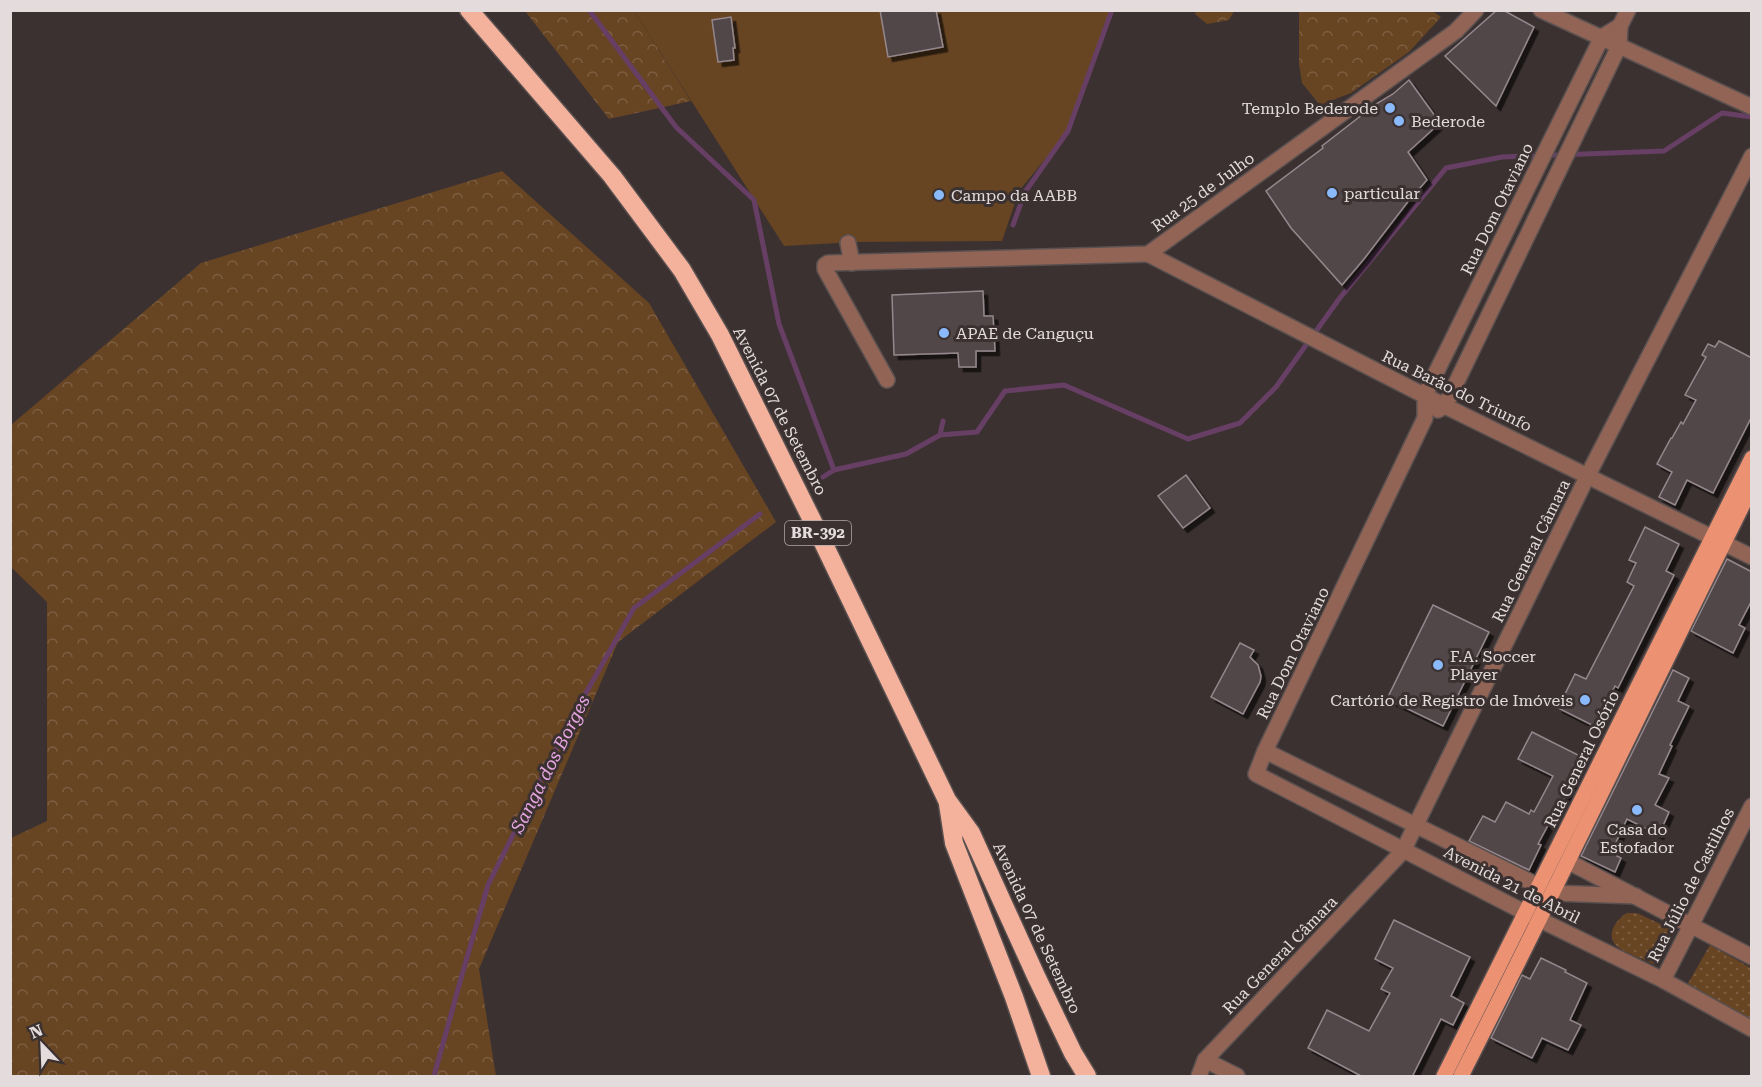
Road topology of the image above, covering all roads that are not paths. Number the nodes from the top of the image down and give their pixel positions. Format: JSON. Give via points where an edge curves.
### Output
{"nodes":[{"id":1,"x":469,"y":10,"type":"edge"},
{"id":2,"x":1476,"y":10,"type":"edge"},
{"id":3,"x":1541,"y":10,"type":"edge"},
{"id":4,"x":1628,"y":10,"type":"edge"},
{"id":5,"x":1620,"y":26,"type":"junction"},
{"id":6,"x":1602,"y":37,"type":"junction"},
{"id":7,"x":1619,"y":46,"type":"junction"},
{"id":8,"x":1752,"y":107,"type":"edge"},
{"id":9,"x":1556,"y":130,"type":"junction"},
{"id":10,"x":1574,"y":139,"type":"junction"},
{"id":11,"x":1752,"y":156,"type":"edge"},
{"id":12,"x":1503,"y":238,"type":"junction"},
{"id":13,"x":848,"y":243,"type":"dead end"},
{"id":14,"x":1521,"y":249,"type":"junction"},
{"id":15,"x":1148,"y":254,"type":"junction"},
{"id":16,"x":852,"y":263,"type":"junction"},
{"id":17,"x":887,"y":380,"type":"dead end"},
{"id":18,"x":1425,"y":395,"type":"junction"},
{"id":19,"x":1445,"y":406,"type":"junction"},
{"id":20,"x":1425,"y":418,"type":"junction"},
{"id":21,"x":1752,"y":458,"type":"edge"},
{"id":22,"x":1588,"y":475,"type":"junction"},
{"id":23,"x":1752,"y":486,"type":"edge"},
{"id":24,"x":1717,"y":541,"type":"junction"},
{"id":25,"x":1752,"y":557,"type":"edge"},
{"id":26,"x":1265,"y":751,"type":"junction"},
{"id":27,"x":1256,"y":774,"type":"joint"},
{"id":28,"x":947,"y":800,"type":"junction"},
{"id":29,"x":1752,"y":806,"type":"edge"},
{"id":30,"x":1417,"y":826,"type":"junction"},
{"id":31,"x":1403,"y":851,"type":"junction"},
{"id":32,"x":1569,"y":862,"type":"junction"},
{"id":33,"x":1546,"y":890,"type":"junction"},
{"id":34,"x":1636,"y":896,"type":"junction"},
{"id":35,"x":1526,"y":914,"type":"junction"},
{"id":36,"x":1540,"y":920,"type":"junction"},
{"id":37,"x":1691,"y":925,"type":"junction"},
{"id":38,"x":1752,"y":957,"type":"edge"},
{"id":39,"x":1663,"y":980,"type":"junction"},
{"id":40,"x":1752,"y":1029,"type":"edge"},
{"id":41,"x":1205,"y":1060,"type":"junction"},
{"id":42,"x":1041,"y":1077,"type":"edge"},
{"id":43,"x":1087,"y":1077,"type":"edge"},
{"id":44,"x":1199,"y":1077,"type":"edge"},
{"id":45,"x":1237,"y":1077,"type":"edge"},
{"id":46,"x":1444,"y":1077,"type":"edge"},
{"id":47,"x":1461,"y":1077,"type":"edge"}],
"edges":[{"from":1,"to":28,"type":"highway","name":"Avenida 07 de Setembro","number":"BR-392","via":[[612,176],[682,270],[730,354]]},
{"from":2,"to":15,"type":"street","name":"Rua 25 de Julho","via":[[1456,31]]},
{"from":3,"to":6,"type":"street"},
{"from":4,"to":5,"type":"street"},
{"from":5,"to":6,"type":"street"},
{"from":5,"to":7,"type":"street"},
{"from":6,"to":7,"type":"street"},
{"from":6,"to":9,"type":"street","name":"Rua Dom Otaviano"},
{"from":7,"to":8,"type":"street"},
{"from":7,"to":10,"type":"street"},
{"from":9,"to":10,"type":"street"},
{"from":9,"to":12,"type":"street","name":"Rua Dom Otaviano"},
{"from":10,"to":14,"type":"street"},
{"from":11,"to":22,"type":"street","name":"Rua General Câmara"},
{"from":12,"to":14,"type":"street"},
{"from":12,"to":18,"type":"street","name":"Rua Dom Otaviano"},
{"from":13,"to":16,"type":"street"},
{"from":14,"to":19,"type":"street"},
{"from":15,"to":16,"type":"street","name":"Rua 25 de Julho"},
{"from":15,"to":18,"type":"street","name":"Rua Barão do Triunfo"},
{"from":16,"to":17,"type":"street","name":"Rua 25 de Julho","via":[[828,263],[825,269]]},
{"from":18,"to":19,"type":"street","name":"Rua Barão do Triunfo"},
{"from":18,"to":20,"type":"street","name":"Rua Dom Otaviano"},
{"from":19,"to":20,"type":"street"},
{"from":19,"to":22,"type":"street","name":"Rua Barão do Triunfo"},
{"from":20,"to":26,"type":"street","name":"Rua Dom Otaviano"},
{"from":21,"to":24,"type":"main road","name":"Rua General Osório"},
{"from":22,"to":24,"type":"street","name":"Rua Barão do Triunfo"},
{"from":22,"to":30,"type":"street","name":"Rua General Câmara"},
{"from":23,"to":24,"type":"main road","name":"Rua General Osório"},
{"from":24,"to":25,"type":"street","name":"Rua Barão do Triunfo"},
{"from":24,"to":32,"type":"main road","name":"Rua General Osório"},
{"from":24,"to":33,"type":"main road","name":"Rua General Osório"},
{"from":26,"to":27,"type":"street","name":"Rua Dom Otaviano"},
{"from":26,"to":30,"type":"street","name":"Avenida 21 de Abril"},
{"from":27,"to":31,"type":"street","name":"Avenida 21 de Abril"},
{"from":28,"to":42,"type":"highway","name":"Avenida 07 de Setembro","number":"BR-392","via":[[954,843]]},
{"from":28,"to":43,"type":"highway","name":"Avenida 07 de Setembro","number":"BR-392","via":[[971,833]]},
{"from":29,"to":37,"type":"street","name":"Rua Júlio de Castilhos"},
{"from":30,"to":31,"type":"street","name":"Rua General Câmara"},
{"from":30,"to":33,"type":"street","name":"Avenida 21 de Abril"},
{"from":31,"to":35,"type":"street","name":"Avenida 21 de Abril"},
{"from":31,"to":41,"type":"street","name":"Rua General Câmara"},
{"from":32,"to":33,"type":"main road","name":"Rua General Osório"},
{"from":32,"to":34,"type":"street","name":"Avenida 21 de Abril"},
{"from":33,"to":34,"type":"street","name":"Avenida 21 de Abril"},
{"from":33,"to":35,"type":"main road","name":"Rua General Osório"},
{"from":33,"to":36,"type":"main road","name":"Rua General Osório"},
{"from":34,"to":37,"type":"street","name":"Avenida 21 de Abril"},
{"from":35,"to":36,"type":"street","name":"Avenida 21 de Abril"},
{"from":35,"to":46,"type":"main road","name":"Rua General Osório"},
{"from":36,"to":39,"type":"street","name":"Avenida 21 de Abril"},
{"from":36,"to":47,"type":"main road","name":"Rua General Osório"},
{"from":37,"to":38,"type":"street","name":"Avenida 21 de Abril"},
{"from":37,"to":39,"type":"street","name":"Rua Júlio de Castilhos"},
{"from":39,"to":40,"type":"street","name":"Avenida 21 de Abril"},
{"from":41,"to":44,"type":"street","name":"Rua General Câmara"},
{"from":41,"to":45,"type":"street"}]}
